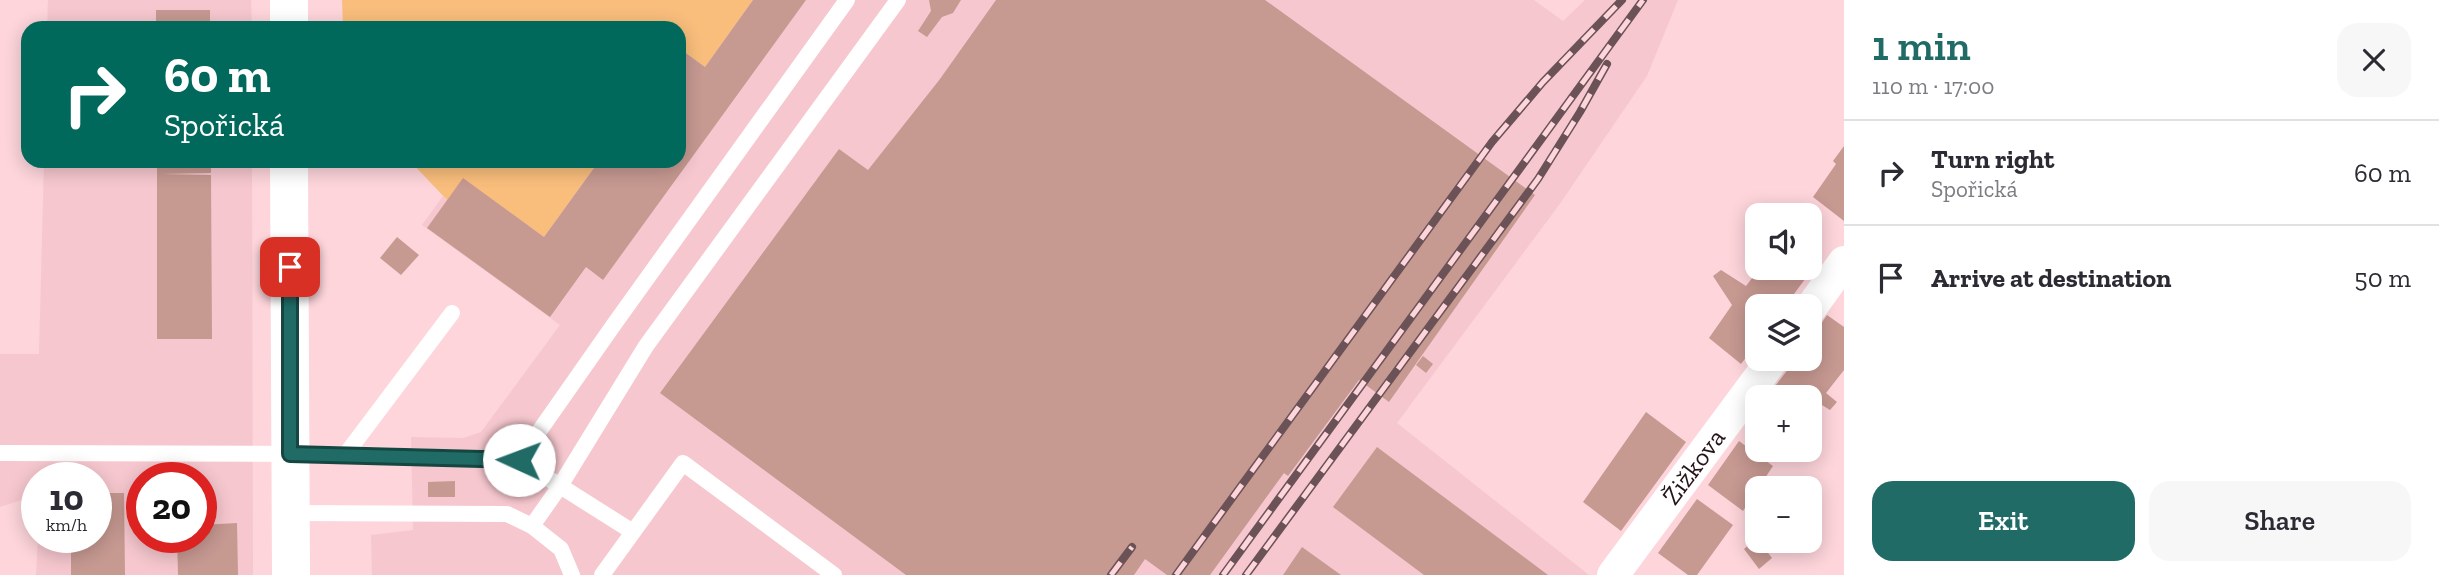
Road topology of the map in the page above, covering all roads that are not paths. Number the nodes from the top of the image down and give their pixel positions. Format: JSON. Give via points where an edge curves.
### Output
{"nodes":[{"id":1,"x":289,"y":0,"type":"edge"},
{"id":2,"x":847,"y":0,"type":"edge"},
{"id":3,"x":898,"y":0,"type":"edge"},
{"id":4,"x":289,"y":21,"type":"edge"},
{"id":5,"x":289,"y":168,"type":"edge"},
{"id":6,"x":1844,"y":262,"type":"edge"},
{"id":7,"x":1821,"y":294,"type":"edge"},
{"id":8,"x":452,"y":313,"type":"dead end"},
{"id":9,"x":1764,"y":371,"type":"edge"},
{"id":10,"x":0,"y":453,"type":"edge"},
{"id":11,"x":290,"y":454,"type":"junction"},
{"id":12,"x":346,"y":454,"type":"junction"},
{"id":13,"x":519,"y":460,"type":"junction"},
{"id":14,"x":559,"y":486,"type":"junction"},
{"id":15,"x":290,"y":513,"type":"junction"},
{"id":16,"x":532,"y":526,"type":"junction"},
{"id":17,"x":633,"y":532,"type":"junction"},
{"id":18,"x":291,"y":575,"type":"edge"},
{"id":19,"x":572,"y":575,"type":"edge"},
{"id":20,"x":602,"y":575,"type":"edge"},
{"id":21,"x":834,"y":575,"type":"edge"},
{"id":22,"x":1613,"y":575,"type":"edge"}],
"edges":[{"from":1,"to":4,"type":"street"},
{"from":2,"to":13,"type":"lane"},
{"from":3,"to":14,"type":"lane","via":[[646,346]]},
{"from":5,"to":11,"type":"street"},
{"from":6,"to":7,"type":"street"},
{"from":8,"to":12,"type":"lane"},
{"from":9,"to":22,"type":"street","name":"Žižkova"},
{"from":10,"to":11,"type":"lane"},
{"from":11,"to":12,"type":"lane"},
{"from":11,"to":15,"type":"street"},
{"from":12,"to":13,"type":"lane"},
{"from":13,"to":14,"type":"lane"},
{"from":14,"to":16,"type":"lane"},
{"from":14,"to":17,"type":"lane"},
{"from":15,"to":16,"type":"lane","via":[[507,514]]},
{"from":15,"to":18,"type":"street"},
{"from":16,"to":19,"type":"lane","via":[[561,549]]},
{"from":17,"to":20,"type":"lane"},
{"from":17,"to":21,"type":"lane","via":[[683,463]]}]}
